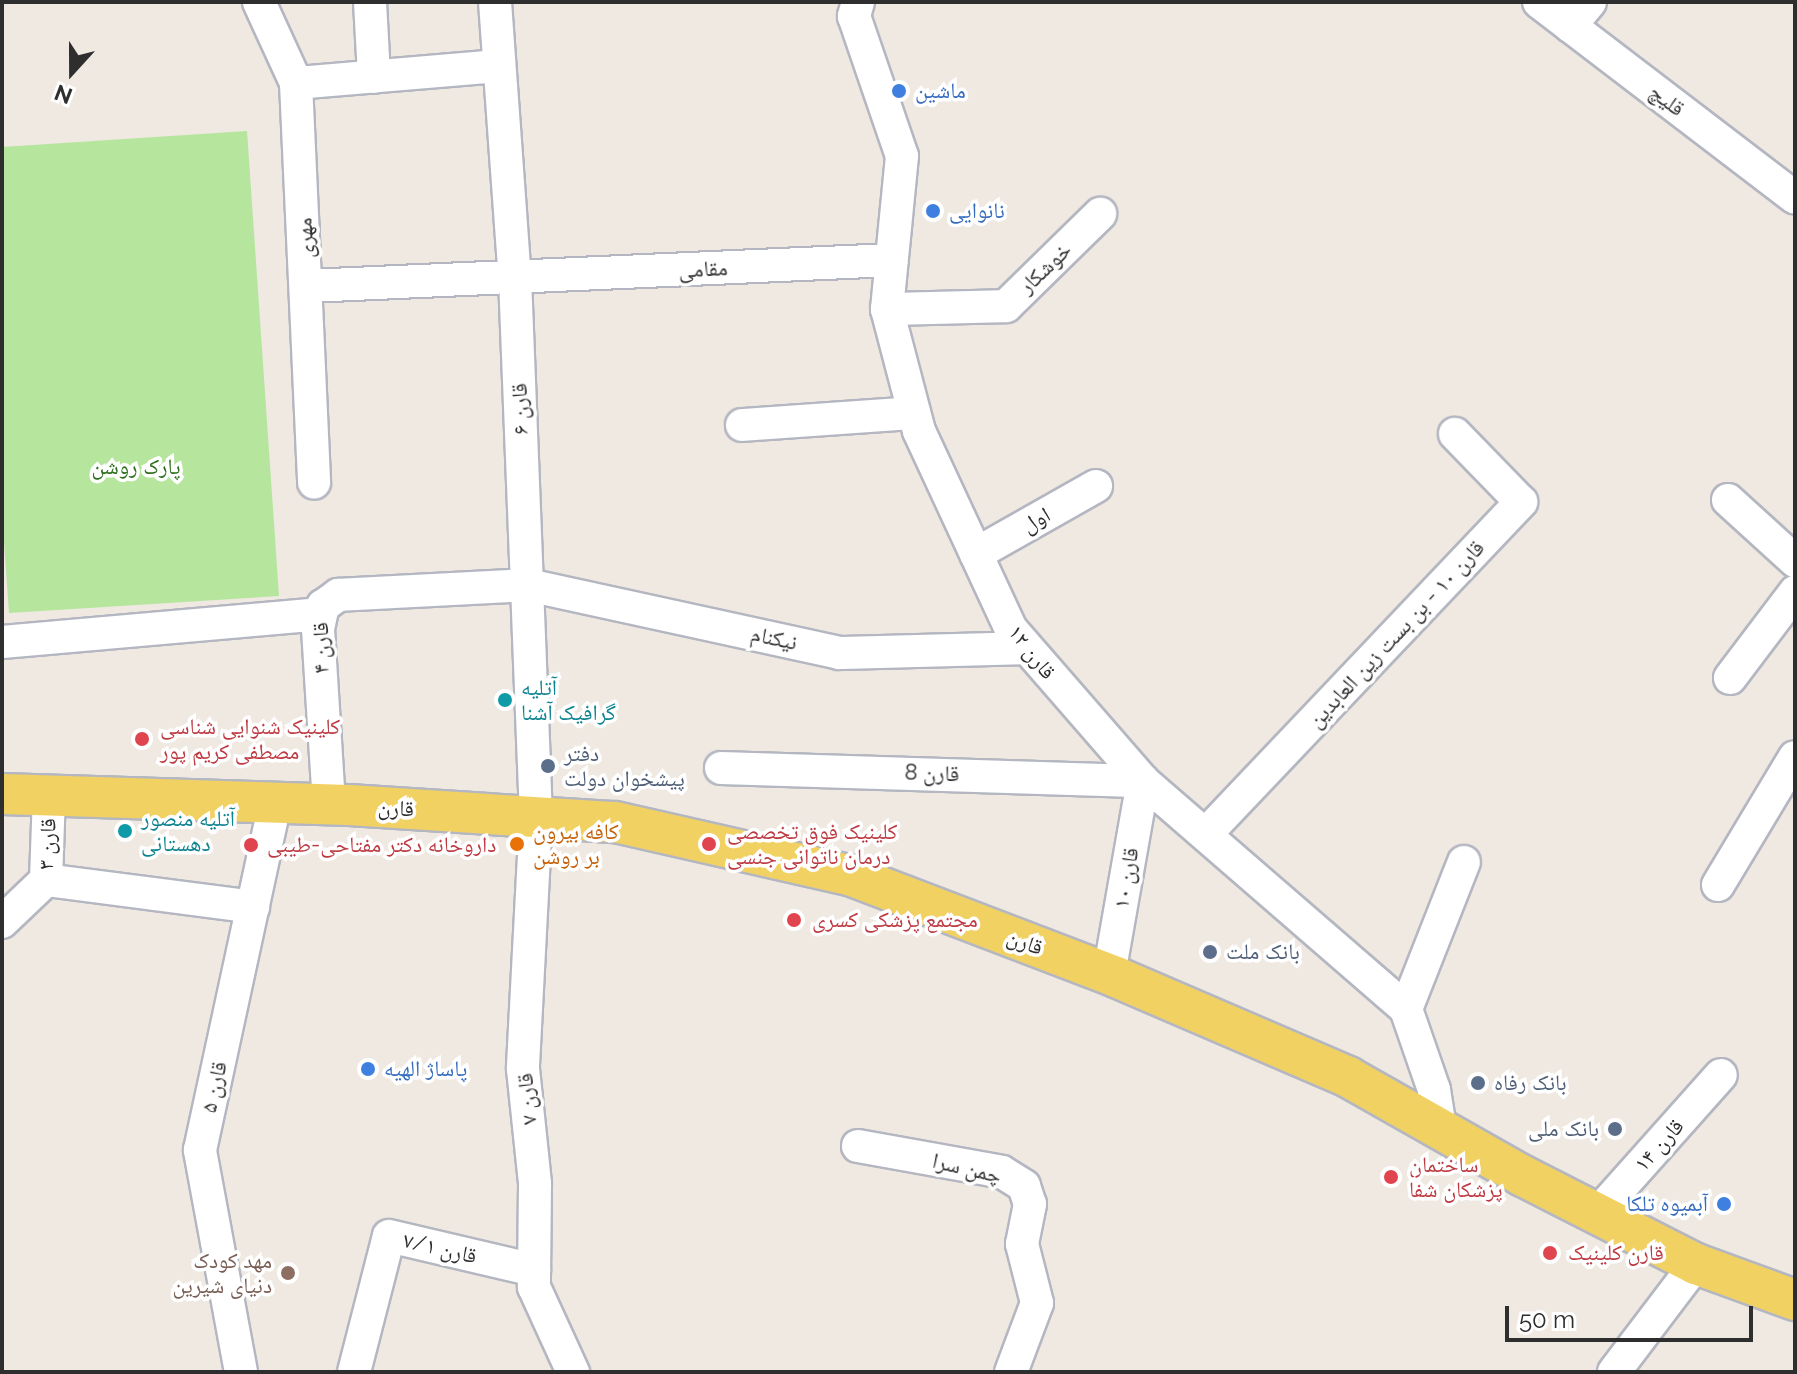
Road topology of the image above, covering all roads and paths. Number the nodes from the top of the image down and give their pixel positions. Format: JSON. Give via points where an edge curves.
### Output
{"nodes":[{"id":1,"x":259,"y":2,"type":"edge"},
{"id":2,"x":370,"y":2,"type":"edge"},
{"id":3,"x":495,"y":2,"type":"edge"},
{"id":4,"x":858,"y":2,"type":"edge"},
{"id":5,"x":1539,"y":2,"type":"edge"},
{"id":6,"x":1580,"y":14,"type":"edge"},
{"id":7,"x":497,"y":66,"type":"junction"},
{"id":8,"x":374,"y":77,"type":"junction"},
{"id":9,"x":296,"y":83,"type":"junction"},
{"id":10,"x":1795,"y":198,"type":"edge"},
{"id":11,"x":1100,"y":214,"type":"dead end"},
{"id":12,"x":891,"y":260,"type":"junction"},
{"id":13,"x":515,"y":278,"type":"junction"},
{"id":14,"x":308,"y":286,"type":"junction"},
{"id":15,"x":887,"y":309,"type":"junction"},
{"id":16,"x":914,"y":413,"type":"junction"},
{"id":17,"x":742,"y":425,"type":"dead end"},
{"id":18,"x":1455,"y":434,"type":"dead end"},
{"id":19,"x":314,"y":483,"type":"dead end"},
{"id":20,"x":1096,"y":486,"type":"dead end"},
{"id":21,"x":1728,"y":500,"type":"dead end"},
{"id":22,"x":976,"y":554,"type":"junction"},
{"id":23,"x":1795,"y":561,"type":"edge"},
{"id":24,"x":528,"y":585,"type":"junction"},
{"id":25,"x":1795,"y":592,"type":"edge"},
{"id":26,"x":320,"y":614,"type":"junction"},
{"id":27,"x":2,"y":642,"type":"edge"},
{"id":28,"x":1024,"y":648,"type":"junction"},
{"id":29,"x":1730,"y":678,"type":"dead end"},
{"id":30,"x":1795,"y":757,"type":"edge"},
{"id":31,"x":721,"y":768,"type":"dead end"},
{"id":32,"x":1143,"y":781,"type":"junction"},
{"id":33,"x":2,"y":794,"type":"edge"},
{"id":34,"x":49,"y":795,"type":"junction"},
{"id":35,"x":275,"y":803,"type":"junction"},
{"id":36,"x":329,"y":804,"type":"junction"},
{"id":37,"x":536,"y":817,"type":"junction"},
{"id":38,"x":1206,"y":834,"type":"junction"},
{"id":39,"x":1464,"y":862,"type":"dead end"},
{"id":40,"x":46,"y":880,"type":"junction"},
{"id":41,"x":1718,"y":885,"type":"dead end"},
{"id":42,"x":253,"y":907,"type":"junction"},
{"id":43,"x":2,"y":922,"type":"edge"},
{"id":44,"x":1109,"y":974,"type":"junction"},
{"id":45,"x":1406,"y":1009,"type":"junction"},
{"id":46,"x":1721,"y":1075,"type":"dead end"},
{"id":47,"x":1440,"y":1129,"type":"junction"},
{"id":48,"x":858,"y":1146,"type":"dead end"},
{"id":49,"x":1597,"y":1214,"type":"junction"},
{"id":50,"x":1696,"y":1264,"type":"junction"},
{"id":51,"x":534,"y":1270,"type":"junction"},
{"id":52,"x":1795,"y":1300,"type":"edge"},
{"id":53,"x":241,"y":1372,"type":"edge"},
{"id":54,"x":354,"y":1372,"type":"edge"},
{"id":55,"x":573,"y":1372,"type":"edge"},
{"id":56,"x":1011,"y":1372,"type":"edge"},
{"id":57,"x":1614,"y":1372,"type":"edge"}],
"edges":[{"from":1,"to":9,"type":"street","name":"مهری"},
{"from":2,"to":8,"type":"street"},
{"from":3,"to":7,"type":"street","name":"قارن ۶"},
{"from":4,"to":12,"type":"street","name":"قارن ۱۲","via":[[854,16],[902,156]]},
{"from":5,"to":6,"type":"street","name":"قلیچ"},
{"from":6,"to":10,"type":"street","name":"قلیچ"},
{"from":7,"to":8,"type":"street"},
{"from":7,"to":13,"type":"street","name":"قارن ۶"},
{"from":8,"to":9,"type":"street"},
{"from":9,"to":14,"type":"street","name":"مهری"},
{"from":11,"to":15,"type":"street","name":"خوشکار","via":[[1006,306]]},
{"from":12,"to":13,"type":"street","name":"مقامی"},
{"from":12,"to":15,"type":"street","name":"قارن ۱۲"},
{"from":13,"to":14,"type":"street","name":"مقامی"},
{"from":13,"to":24,"type":"street","name":"قارن ۶"},
{"from":14,"to":19,"type":"street","name":"مهری"},
{"from":15,"to":16,"type":"street","name":"قارن ۱۲"},
{"from":16,"to":17,"type":"street"},
{"from":16,"to":22,"type":"street","name":"قارن ۱۲"},
{"from":18,"to":38,"type":"street","name":"قارن ۱۰ - بن بست زین العابدین","via":[[1521,502]]},
{"from":20,"to":22,"type":"street","name":"اول"},
{"from":21,"to":23,"type":"street"},
{"from":22,"to":28,"type":"street","name":"قارن ۱۲"},
{"from":24,"to":26,"type":"street","name":"قارن ۴","via":[[338,595]]},
{"from":24,"to":28,"type":"street","name":"نیکنام","via":[[839,653]]},
{"from":24,"to":37,"type":"street","name":"قارن ۶"},
{"from":25,"to":29,"type":"street"},
{"from":26,"to":27,"type":"street"},
{"from":26,"to":36,"type":"street","name":"قارن ۴"},
{"from":28,"to":32,"type":"street","name":"قارن ۱۲"},
{"from":30,"to":41,"type":"street"},
{"from":31,"to":32,"type":"street","name":"قارن 8"},
{"from":32,"to":38,"type":"street","name":"قارن ۱۲"},
{"from":32,"to":44,"type":"street","name":"قارن ١٠"},
{"from":33,"to":34,"type":"main road","name":"قارن"},
{"from":34,"to":35,"type":"main road","name":"قارن"},
{"from":34,"to":40,"type":"street","name":"قارن ٣"},
{"from":35,"to":36,"type":"main road","name":"قارن"},
{"from":35,"to":42,"type":"street","name":"قارن ۵"},
{"from":36,"to":37,"type":"main road","name":"قارن"},
{"from":37,"to":44,"type":"main road","name":"قارن","via":[[615,822],[852,876]]},
{"from":37,"to":51,"type":"street","name":"قارن ٧","via":[[523,1069],[535,1184]]},
{"from":38,"to":45,"type":"street","name":"قارن ۱۲"},
{"from":39,"to":45,"type":"street"},
{"from":40,"to":42,"type":"street"},
{"from":40,"to":43,"type":"street","name":"قارن ٣"},
{"from":42,"to":53,"type":"street","name":"قارن ۵","via":[[200,1150]]},
{"from":44,"to":47,"type":"main road","name":"قارن","via":[[1348,1077]]},
{"from":45,"to":47,"type":"street","name":"قارن ۱۲","via":[[1434,1090]]},
{"from":46,"to":49,"type":"street","name":"قارن ۱۴"},
{"from":47,"to":49,"type":"main road","name":"قارن"},
{"from":48,"to":56,"type":"street","name":"چمن سرا","via":[[1002,1172],[1024,1186],[1030,1204],[1022,1244],[1037,1303]]},
{"from":49,"to":50,"type":"main road","name":"قارن"},
{"from":50,"to":52,"type":"main road","name":"قارن"},
{"from":50,"to":57,"type":"street"},
{"from":51,"to":54,"type":"street","name":"قارن ۷/۱","via":[[389,1236]]},
{"from":51,"to":55,"type":"street","name":"قارن ٧","via":[[534,1287]]}]}
